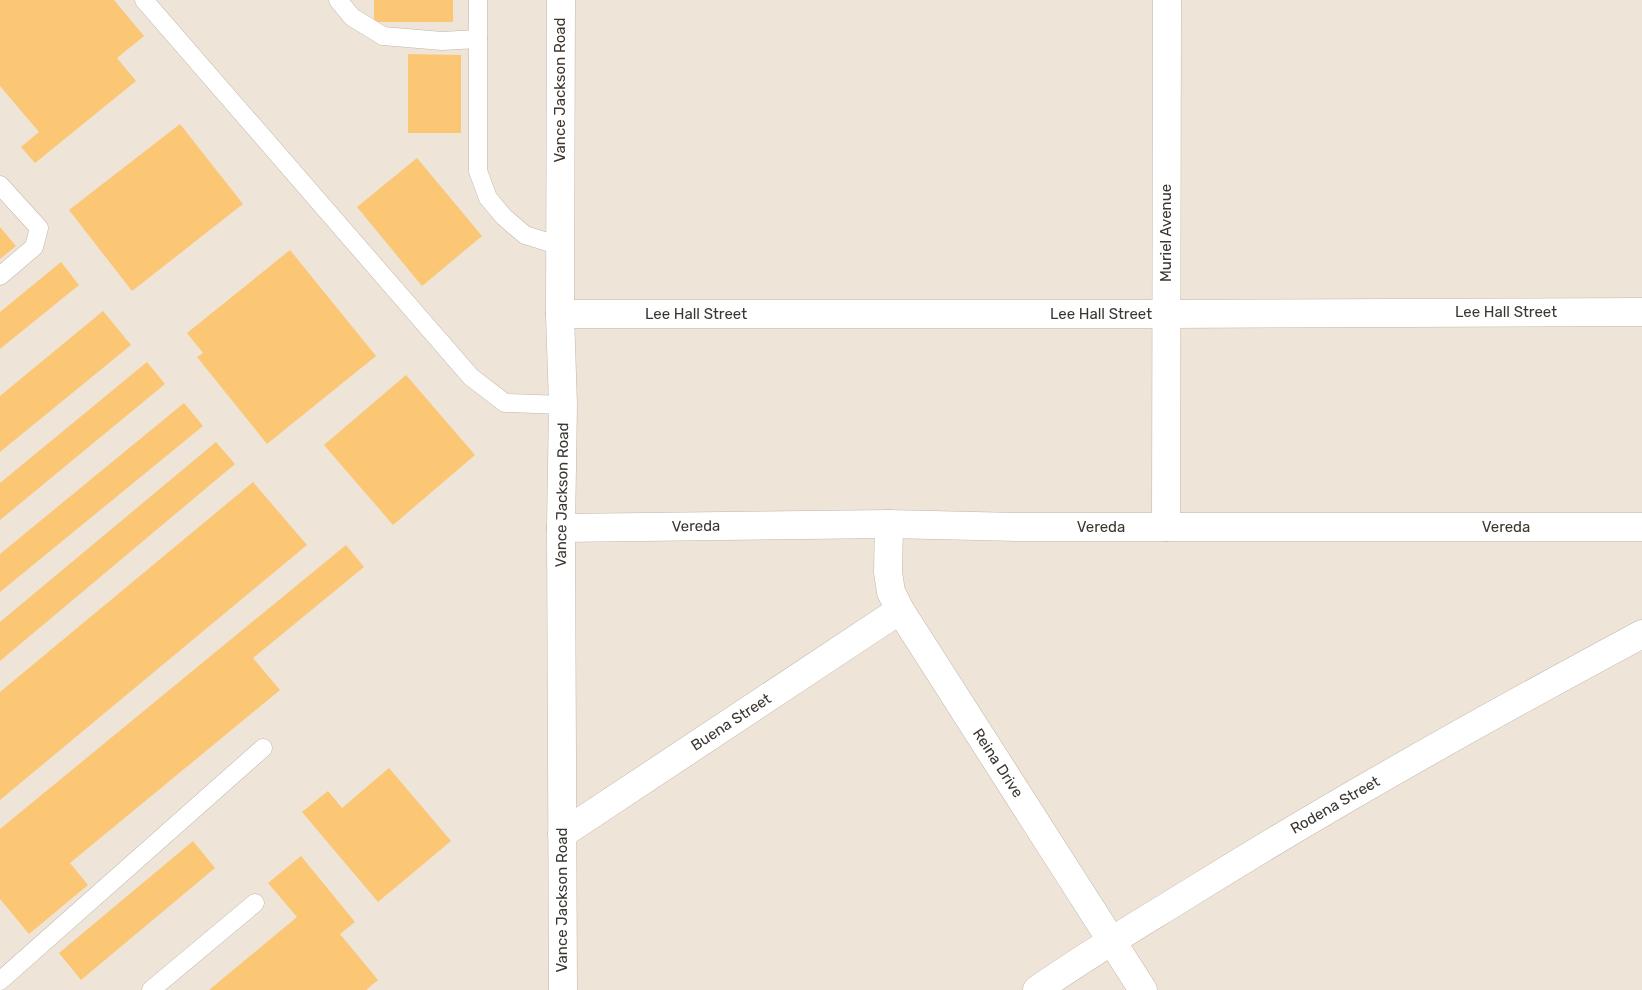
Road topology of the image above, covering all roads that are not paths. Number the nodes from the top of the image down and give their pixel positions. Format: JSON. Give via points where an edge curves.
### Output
{"nodes":[{"id":1,"x":144,"y":0,"type":"edge"},
{"id":2,"x":338,"y":0,"type":"edge"},
{"id":3,"x":478,"y":0,"type":"edge"},
{"id":4,"x":560,"y":0,"type":"edge"},
{"id":5,"x":1167,"y":0,"type":"edge"},
{"id":6,"x":478,"y":39,"type":"junction"},
{"id":7,"x":0,"y":185,"type":"edge"},
{"id":8,"x":560,"y":246,"type":"junction"},
{"id":9,"x":0,"y":276,"type":"edge"},
{"id":10,"x":1642,"y":312,"type":"edge"},
{"id":11,"x":560,"y":314,"type":"junction"},
{"id":12,"x":1166,"y":314,"type":"junction"},
{"id":13,"x":563,"y":405,"type":"junction"},
{"id":14,"x":888,"y":524,"type":"junction"},
{"id":15,"x":1166,"y":527,"type":"junction"},
{"id":16,"x":1642,"y":527,"type":"edge"},
{"id":17,"x":561,"y":528,"type":"junction"},
{"id":18,"x":900,"y":610,"type":"junction"},
{"id":19,"x":1642,"y":634,"type":"edge"},
{"id":20,"x":263,"y":748,"type":"dead end"},
{"id":21,"x":562,"y":834,"type":"junction"},
{"id":22,"x":255,"y":902,"type":"dead end"},
{"id":23,"x":1112,"y":941,"type":"junction"},
{"id":24,"x":0,"y":981,"type":"edge"},
{"id":25,"x":151,"y":990,"type":"edge"},
{"id":26,"x":563,"y":990,"type":"edge"},
{"id":27,"x":1037,"y":990,"type":"edge"},
{"id":28,"x":1143,"y":990,"type":"edge"}],
"edges":[{"from":1,"to":13,"type":"lane","via":[[471,377],[505,403]]},
{"from":2,"to":6,"type":"lane","via":[[352,17],[383,36],[442,41]]},
{"from":3,"to":6,"type":"lane"},
{"from":4,"to":8,"type":"street","name":"Vance Jackson Road"},
{"from":5,"to":12,"type":"street","name":"Muriel Avenue"},
{"from":6,"to":8,"type":"lane","via":[[478,171],[488,198],[525,235]]},
{"from":7,"to":9,"type":"lane","via":[[40,228],[34,247]]},
{"from":8,"to":11,"type":"street","name":"Vance Jackson Road"},
{"from":10,"to":12,"type":"street","name":"Lee Hall Street"},
{"from":11,"to":12,"type":"street","name":"Lee Hall Street"},
{"from":11,"to":13,"type":"street","name":"Vance Jackson Road"},
{"from":12,"to":15,"type":"street","name":"Muriel Avenue"},
{"from":13,"to":17,"type":"street","name":"Vance Jackson Road"},
{"from":14,"to":15,"type":"street","name":"Vereda"},
{"from":14,"to":17,"type":"street","name":"Vereda"},
{"from":14,"to":18,"type":"street","name":"Reina Drive","via":[[888,572],[891,592]]},
{"from":15,"to":16,"type":"street","name":"Vereda"},
{"from":17,"to":21,"type":"street","name":"Vance Jackson Road"},
{"from":18,"to":21,"type":"street","name":"Buena Street"},
{"from":18,"to":23,"type":"street","name":"Reina Drive"},
{"from":19,"to":23,"type":"street","name":"Rodena Street","via":[[1374,782]]},
{"from":20,"to":24,"type":"lane"},
{"from":21,"to":26,"type":"street","name":"Vance Jackson Road"},
{"from":22,"to":25,"type":"lane"},
{"from":23,"to":27,"type":"street","name":"Rodena Street"},
{"from":23,"to":28,"type":"street","name":"Reina Drive"}]}
